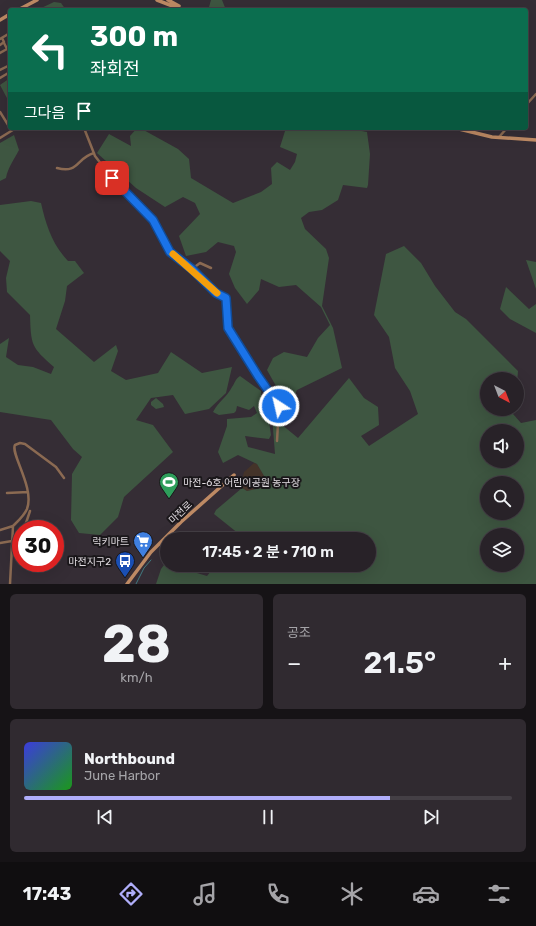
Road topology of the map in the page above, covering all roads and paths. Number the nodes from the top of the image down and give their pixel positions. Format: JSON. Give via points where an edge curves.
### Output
{"nodes":[{"id":1,"x":37,"y":0,"type":"edge"},
{"id":2,"x":158,"y":0,"type":"edge"},
{"id":3,"x":168,"y":0,"type":"edge"},
{"id":4,"x":22,"y":8,"type":"edge"},
{"id":5,"x":179,"y":8,"type":"edge"},
{"id":6,"x":181,"y":8,"type":"edge"},
{"id":7,"x":1,"y":38,"type":"edge"},
{"id":8,"x":4,"y":43,"type":"junction"},
{"id":9,"x":0,"y":45,"type":"edge"},
{"id":10,"x":8,"y":48,"type":"edge"},
{"id":11,"x":536,"y":94,"type":"edge"},
{"id":12,"x":528,"y":103,"type":"edge"},
{"id":13,"x":0,"y":112,"type":"edge"},
{"id":14,"x":1,"y":117,"type":"edge"},
{"id":15,"x":8,"y":125,"type":"edge"},
{"id":16,"x":10,"y":130,"type":"edge"},
{"id":17,"x":85,"y":130,"type":"edge"},
{"id":18,"x":465,"y":130,"type":"edge"},
{"id":19,"x":505,"y":130,"type":"edge"},
{"id":20,"x":499,"y":137,"type":"junction"},
{"id":21,"x":0,"y":138,"type":"edge"},
{"id":22,"x":536,"y":140,"type":"edge"},
{"id":23,"x":94,"y":153,"type":"junction"},
{"id":24,"x":57,"y":168,"type":"dead end"},
{"id":25,"x":211,"y":268,"type":"dead end"},
{"id":26,"x":192,"y":269,"type":"junction"},
{"id":27,"x":277,"y":441,"type":"dead end"},
{"id":28,"x":234,"y":475,"type":"dead end"},
{"id":29,"x":64,"y":478,"type":"dead end"},
{"id":30,"x":28,"y":492,"type":"junction"},
{"id":31,"x":7,"y":493,"type":"dead end"},
{"id":32,"x":30,"y":511,"type":"dead end"},
{"id":33,"x":20,"y":520,"type":"edge"},
{"id":34,"x":27,"y":520,"type":"edge"},
{"id":35,"x":12,"y":526,"type":"edge"},
{"id":36,"x":0,"y":530,"type":"edge"},
{"id":37,"x":12,"y":541,"type":"joint"},
{"id":38,"x":0,"y":543,"type":"edge"},
{"id":39,"x":10,"y":584,"type":"edge"},
{"id":40,"x":127,"y":584,"type":"edge"}],
"edges":[{"from":1,"to":4,"type":"main road"},
{"from":2,"to":5,"type":"main road"},
{"from":3,"to":6,"type":"main road"},
{"from":7,"to":8,"type":"street"},
{"from":8,"to":9,"type":"street"},
{"from":8,"to":10,"type":"street"},
{"from":11,"to":12,"type":"street"},
{"from":13,"to":14,"type":"street"},
{"from":14,"to":15,"type":"street"},
{"from":16,"to":21,"type":"street"},
{"from":17,"to":23,"type":"street"},
{"from":18,"to":20,"type":"main road"},
{"from":19,"to":20,"type":"street"},
{"from":20,"to":22,"type":"main road"},
{"from":23,"to":24,"type":"street","via":[[84,157],[73,169]]},
{"from":23,"to":26,"type":"street","via":[[112,178],[153,220],[170,252]]},
{"from":25,"to":26,"type":"street","via":[[200,263]]},
{"from":26,"to":27,"type":"street","via":[[216,293],[227,300],[228,328],[279,406]]},
{"from":28,"to":40,"type":"main road","name":"마전로","via":[[151,552]]},
{"from":29,"to":30,"type":"street","via":[[56,467],[31,448],[23,443],[17,444],[13,450]]},
{"from":30,"to":31,"type":"street"},
{"from":30,"to":33,"type":"street","via":[[28,508]]},
{"from":32,"to":34,"type":"street"},
{"from":35,"to":36,"type":"street"},
{"from":37,"to":38,"type":"street"},
{"from":37,"to":39,"type":"street"}]}
